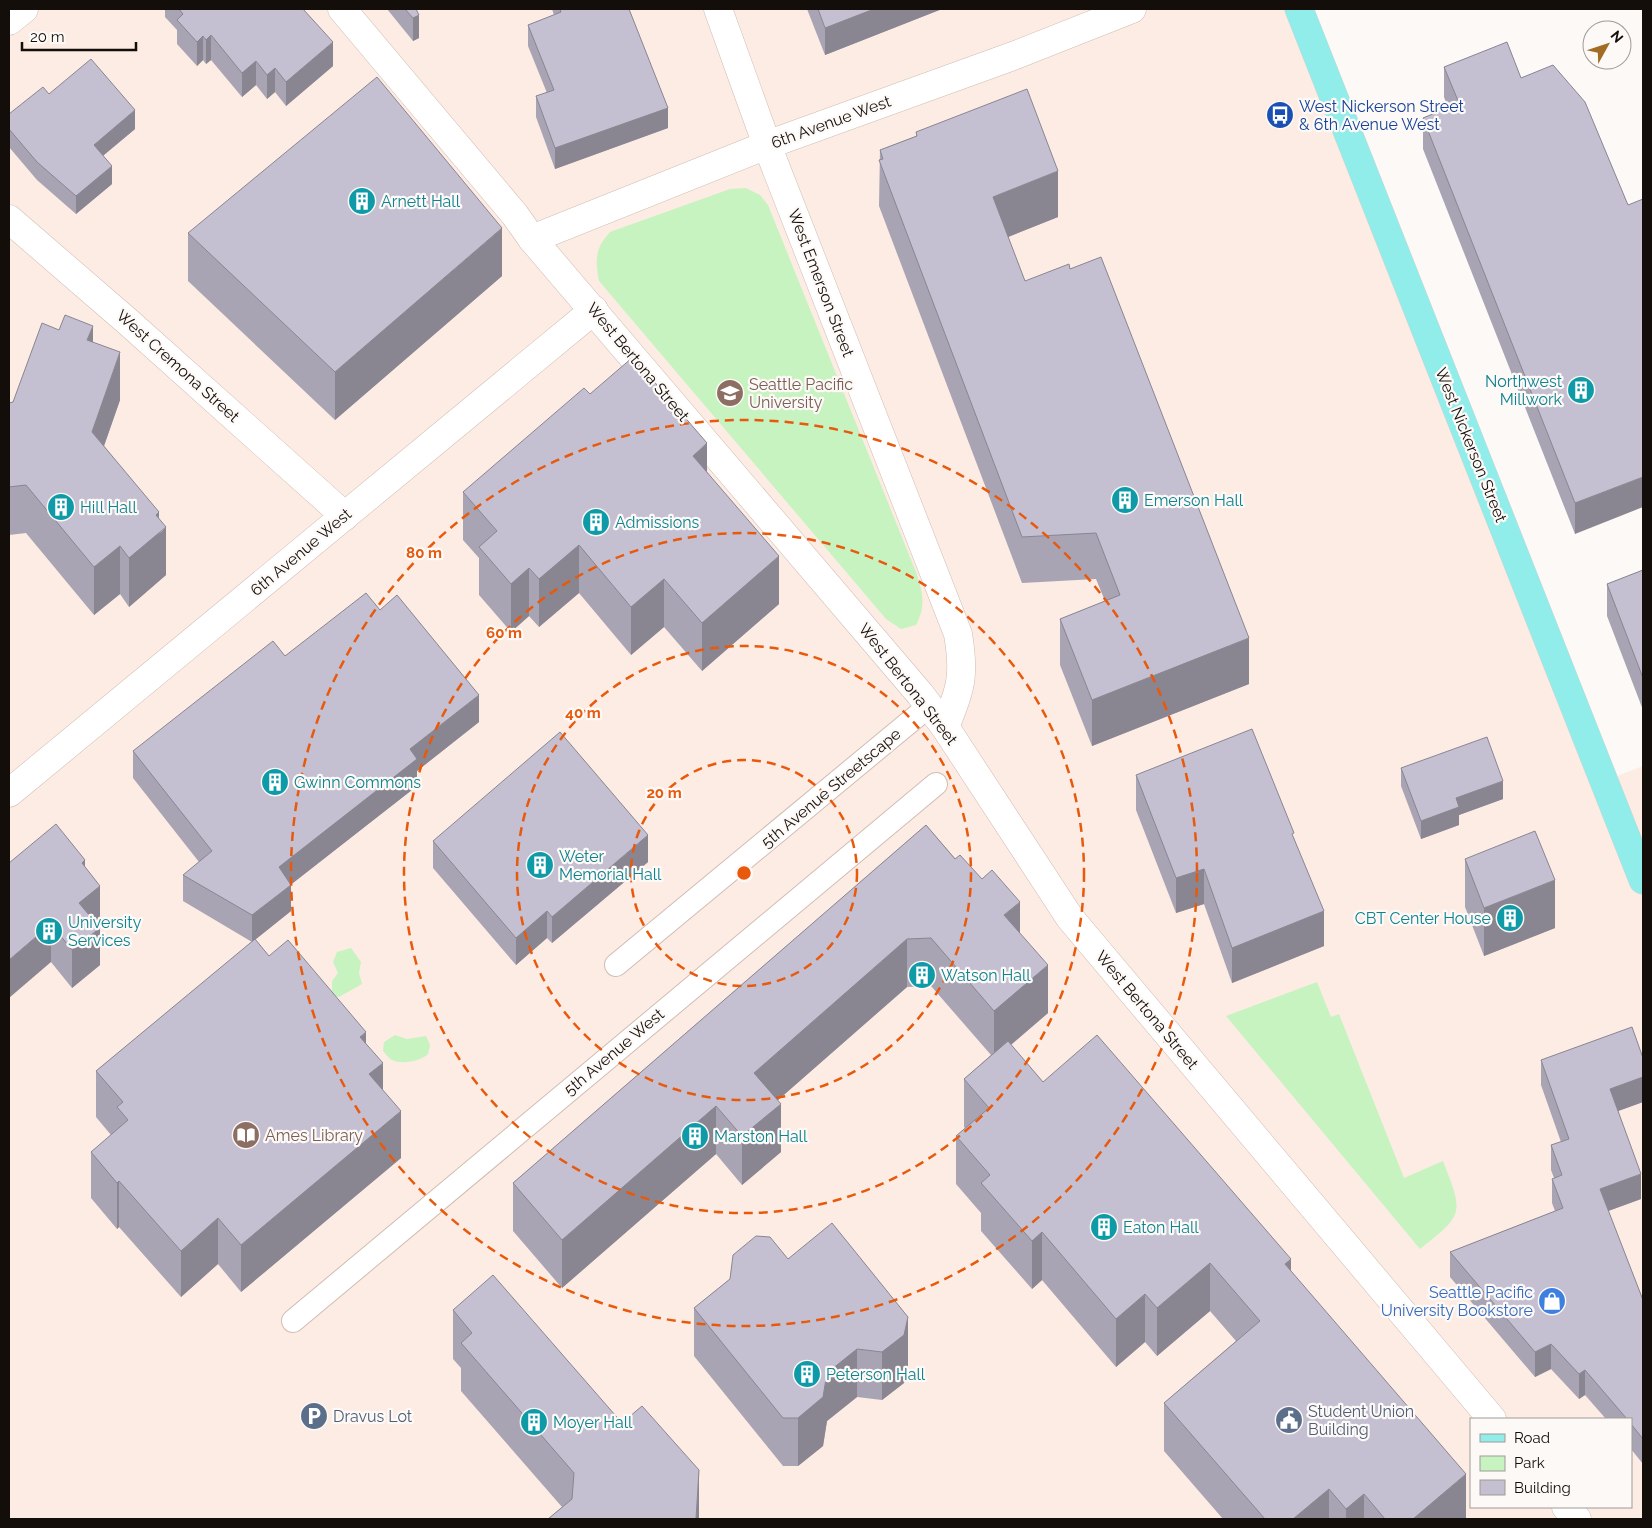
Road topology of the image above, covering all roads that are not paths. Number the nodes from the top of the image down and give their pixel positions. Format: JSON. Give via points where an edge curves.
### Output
{"nodes":[{"id":1,"x":24,"y":9,"type":"edge"},
{"id":2,"x":342,"y":9,"type":"edge"},
{"id":3,"x":718,"y":9,"type":"edge"},
{"id":4,"x":1132,"y":9,"type":"edge"},
{"id":5,"x":1298,"y":9,"type":"edge"},
{"id":6,"x":9,"y":21,"type":"edge"},
{"id":7,"x":767,"y":145,"type":"junction"},
{"id":8,"x":9,"y":219,"type":"edge"},
{"id":9,"x":532,"y":239,"type":"junction"},
{"id":10,"x":594,"y":310,"type":"junction"},
{"id":11,"x":345,"y":516,"type":"junction"},
{"id":12,"x":929,"y":706,"type":"junction"},
{"id":13,"x":945,"y":727,"type":"junction"},
{"id":14,"x":936,"y":784,"type":"dead end"},
{"id":15,"x":9,"y":793,"type":"edge"},
{"id":16,"x":1643,"y":880,"type":"edge"},
{"id":17,"x":616,"y":965,"type":"dead end"},
{"id":18,"x":293,"y":1321,"type":"dead end"},
{"id":19,"x":1491,"y":1418,"type":"edge"},
{"id":20,"x":1567,"y":1508,"type":"edge"},
{"id":21,"x":1577,"y":1519,"type":"edge"}],
"edges":[{"from":1,"to":6,"type":"street"},
{"from":2,"to":9,"type":"street","name":"West Bertona Street","via":[[515,214]]},
{"from":3,"to":7,"type":"street","name":"West Emerson Street"},
{"from":4,"to":7,"type":"street","name":"6th Avenue West"},
{"from":5,"to":16,"type":"main road","name":"West Nickerson Street"},
{"from":7,"to":9,"type":"street","name":"6th Avenue West"},
{"from":7,"to":13,"type":"street","name":"West Emerson Street","via":[[958,634],[963,664],[960,692]]},
{"from":8,"to":11,"type":"street","name":"West Cremona Street"},
{"from":9,"to":10,"type":"street","name":"West Bertona Street"},
{"from":10,"to":11,"type":"street","name":"6th Avenue West"},
{"from":10,"to":12,"type":"street","name":"West Bertona Street"},
{"from":11,"to":15,"type":"street","name":"6th Avenue West"},
{"from":12,"to":13,"type":"street","name":"West Bertona Street"},
{"from":12,"to":17,"type":"street","name":"5th Avenue Streetscape"},
{"from":13,"to":19,"type":"street","name":"West Bertona Street","via":[[1070,918]]},
{"from":14,"to":18,"type":"street","name":"5th Avenue West"},
{"from":20,"to":21,"type":"street"}]}
